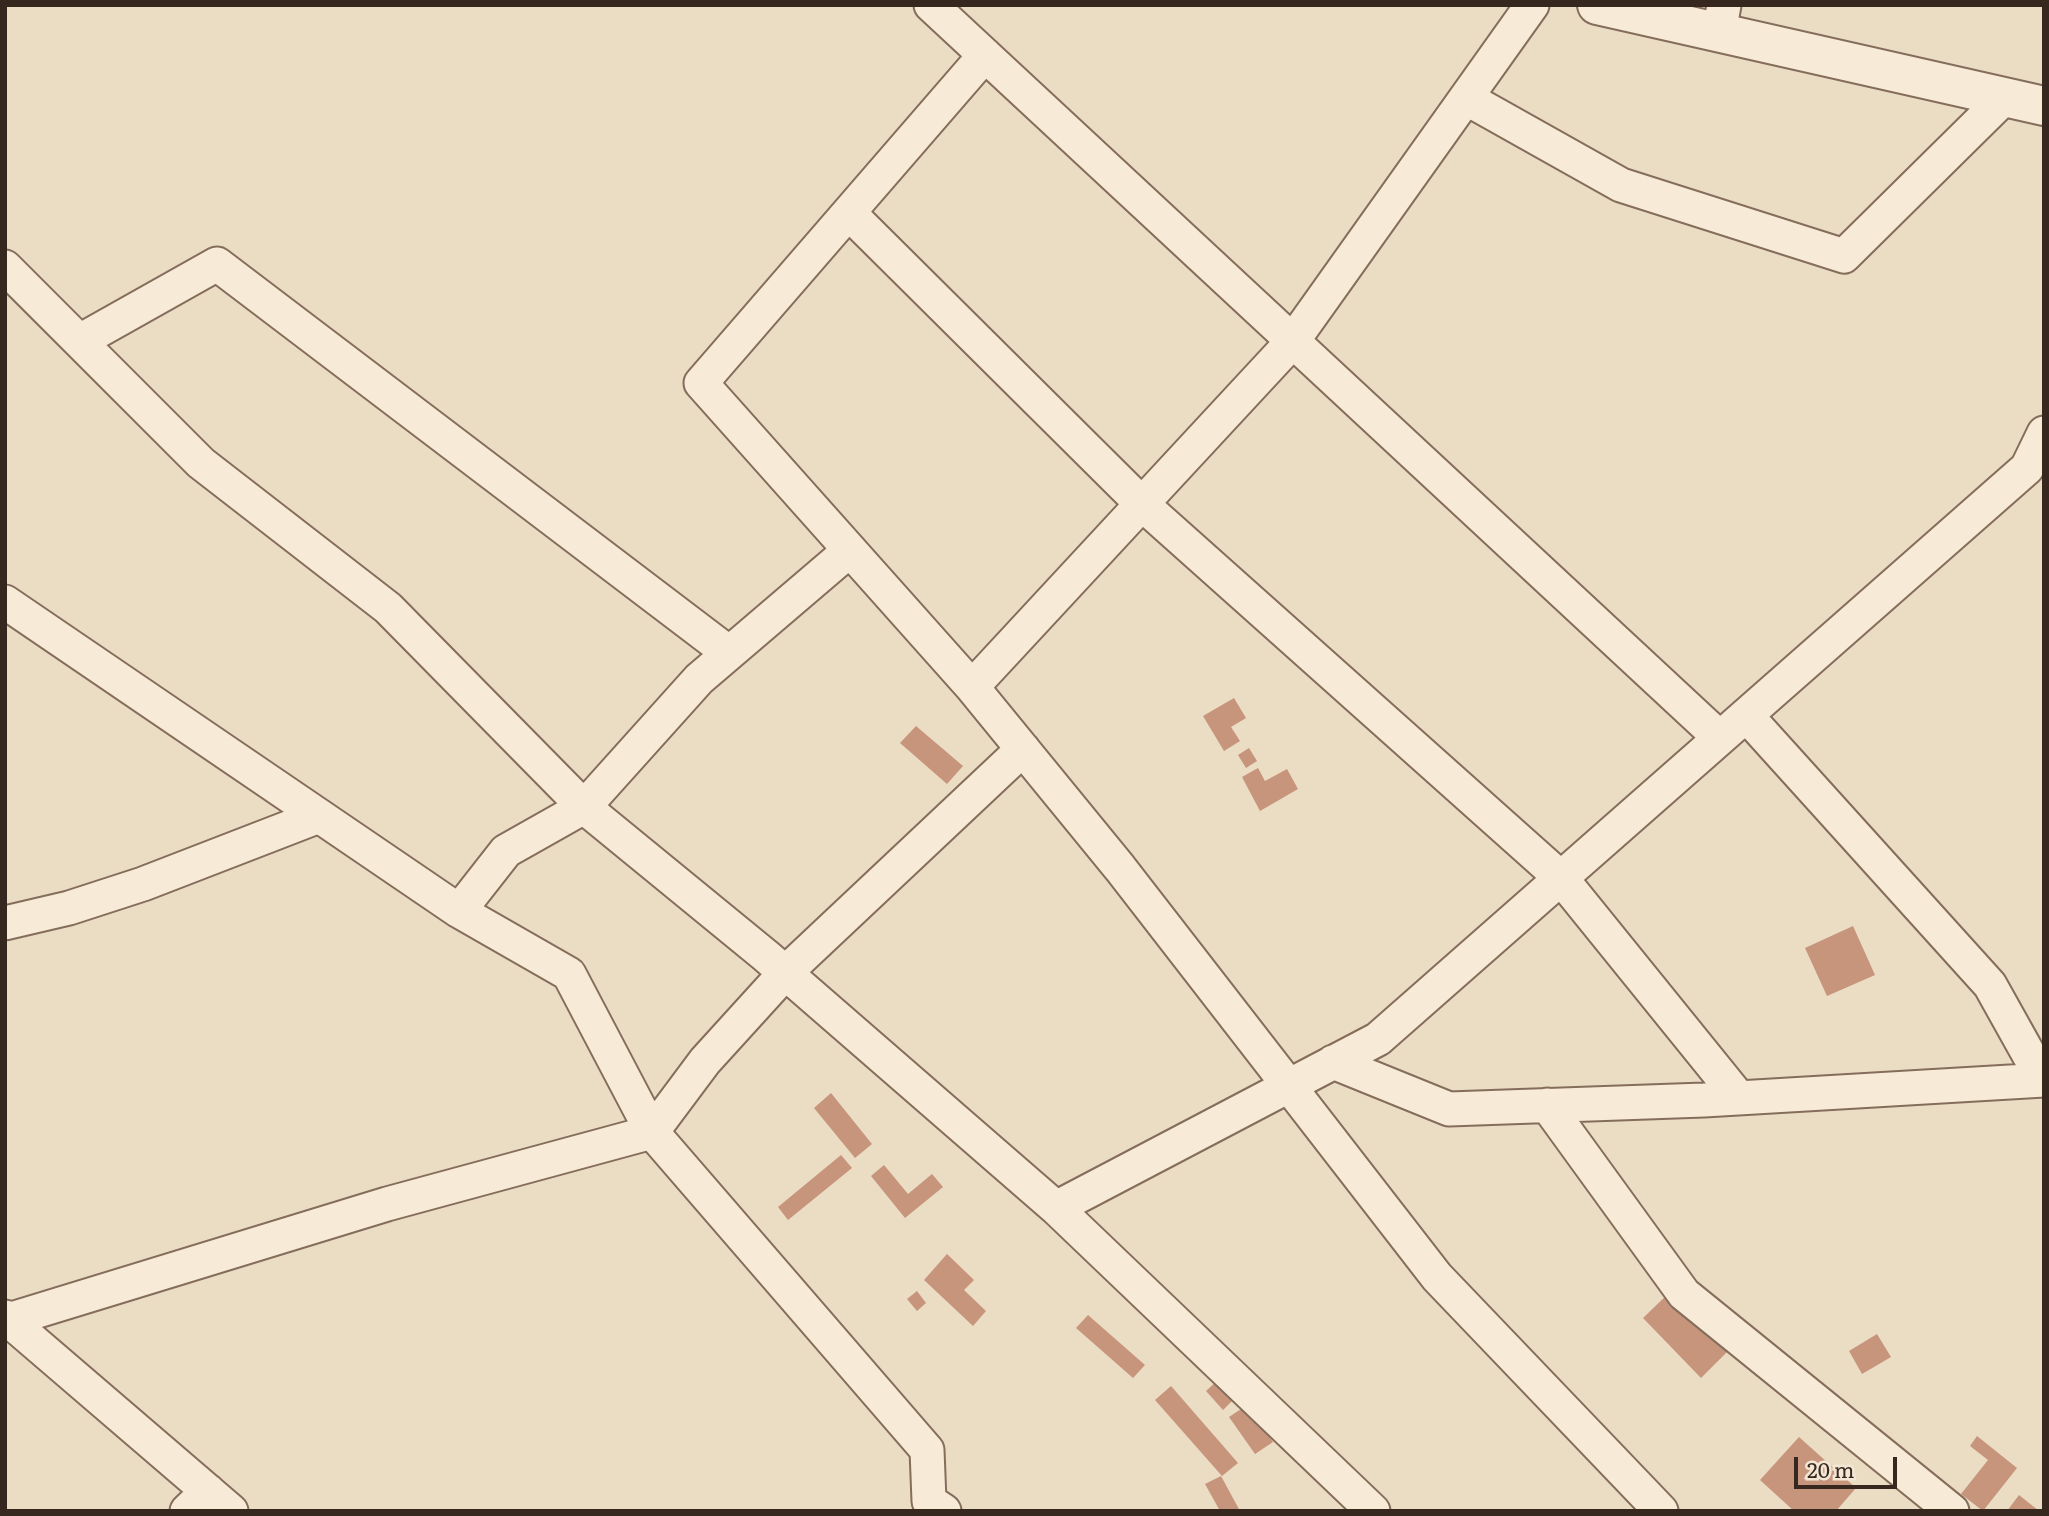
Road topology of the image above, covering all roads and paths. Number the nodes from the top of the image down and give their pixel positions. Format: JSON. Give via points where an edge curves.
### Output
{"nodes":[{"id":1,"x":931,"y":5,"type":"edge"},
{"id":2,"x":1532,"y":5,"type":"edge"},
{"id":3,"x":1597,"y":5,"type":"edge"},
{"id":4,"x":1721,"y":19,"type":"edge"},
{"id":5,"x":985,"y":55,"type":"junction"},
{"id":6,"x":2005,"y":97,"type":"junction"},
{"id":7,"x":1466,"y":98,"type":"junction"},
{"id":8,"x":2044,"y":106,"type":"edge"},
{"id":9,"x":849,"y":213,"type":"junction"},
{"id":10,"x":5,"y":267,"type":"edge"},
{"id":11,"x":80,"y":341,"type":"junction"},
{"id":12,"x":1292,"y":342,"type":"junction"},
{"id":13,"x":2044,"y":433,"type":"edge"},
{"id":14,"x":1142,"y":503,"type":"junction"},
{"id":15,"x":850,"y":550,"type":"junction"},
{"id":16,"x":5,"y":602,"type":"edge"},
{"id":17,"x":729,"y":653,"type":"junction"},
{"id":18,"x":972,"y":687,"type":"junction"},
{"id":19,"x":1746,"y":715,"type":"junction"},
{"id":20,"x":1720,"y":738,"type":"junction"},
{"id":21,"x":1023,"y":749,"type":"junction"},
{"id":22,"x":584,"y":807,"type":"junction"},
{"id":23,"x":318,"y":816,"type":"junction"},
{"id":24,"x":1561,"y":878,"type":"junction"},
{"id":25,"x":459,"y":911,"type":"junction"},
{"id":26,"x":5,"y":923,"type":"edge"},
{"id":27,"x":785,"y":973,"type":"junction"},
{"id":28,"x":1333,"y":1062,"type":"junction"},
{"id":29,"x":2043,"y":1080,"type":"edge"},
{"id":30,"x":1287,"y":1086,"type":"junction"},
{"id":31,"x":1739,"y":1098,"type":"junction"},
{"id":32,"x":1548,"y":1105,"type":"junction"},
{"id":33,"x":652,"y":1132,"type":"junction"},
{"id":34,"x":1056,"y":1208,"type":"junction"},
{"id":35,"x":6,"y":1319,"type":"edge"},
{"id":36,"x":209,"y":1504,"type":"edge"},
{"id":37,"x":930,"y":1508,"type":"edge"},
{"id":38,"x":1373,"y":1511,"type":"edge"},
{"id":39,"x":1661,"y":1511,"type":"edge"},
{"id":40,"x":1952,"y":1511,"type":"edge"}],
"edges":[{"from":1,"to":5,"type":"street"},
{"from":2,"to":7,"type":"street"},
{"from":3,"to":4,"type":"street"},
{"from":4,"to":6,"type":"street"},
{"from":5,"to":9,"type":"street"},
{"from":5,"to":12,"type":"street"},
{"from":6,"to":7,"type":"street","via":[[1844,256],[1621,185]]},
{"from":6,"to":8,"type":"street"},
{"from":7,"to":12,"type":"street"},
{"from":9,"to":14,"type":"street"},
{"from":9,"to":15,"type":"street","via":[[701,383]]},
{"from":10,"to":11,"type":"street"},
{"from":11,"to":17,"type":"street","via":[[218,264]]},
{"from":11,"to":22,"type":"street","via":[[201,463],[388,608]]},
{"from":12,"to":14,"type":"street"},
{"from":12,"to":20,"type":"street"},
{"from":13,"to":19,"type":"street","via":[[2027,468]]},
{"from":14,"to":18,"type":"street"},
{"from":14,"to":24,"type":"street"},
{"from":15,"to":17,"type":"street"},
{"from":15,"to":18,"type":"street"},
{"from":16,"to":23,"type":"street"},
{"from":17,"to":22,"type":"street","via":[[699,678]]},
{"from":18,"to":21,"type":"street"},
{"from":19,"to":20,"type":"street"},
{"from":19,"to":29,"type":"street","via":[[1990,985]]},
{"from":20,"to":24,"type":"street"},
{"from":21,"to":27,"type":"street"},
{"from":21,"to":30,"type":"street"},
{"from":22,"to":25,"type":"street","via":[[506,850]]},
{"from":22,"to":27,"type":"street"},
{"from":23,"to":25,"type":"street"},
{"from":23,"to":26,"type":"street","via":[[143,884]]},
{"from":24,"to":28,"type":"street","via":[[1378,1038]]},
{"from":24,"to":31,"type":"street"},
{"from":25,"to":33,"type":"street","via":[[569,974]]},
{"from":27,"to":33,"type":"street","via":[[705,1062]]},
{"from":27,"to":34,"type":"street"},
{"from":28,"to":30,"type":"street"},
{"from":28,"to":32,"type":"street","via":[[1449,1109]]},
{"from":29,"to":31,"type":"street"},
{"from":30,"to":34,"type":"street"},
{"from":30,"to":39,"type":"street","via":[[1437,1276]]},
{"from":31,"to":32,"type":"street"},
{"from":32,"to":40,"type":"street","via":[[1684,1294]]},
{"from":33,"to":35,"type":"street","via":[[387,1204]]},
{"from":33,"to":37,"type":"street","via":[[927,1450]]},
{"from":34,"to":38,"type":"street"},
{"from":35,"to":36,"type":"street"}]}
